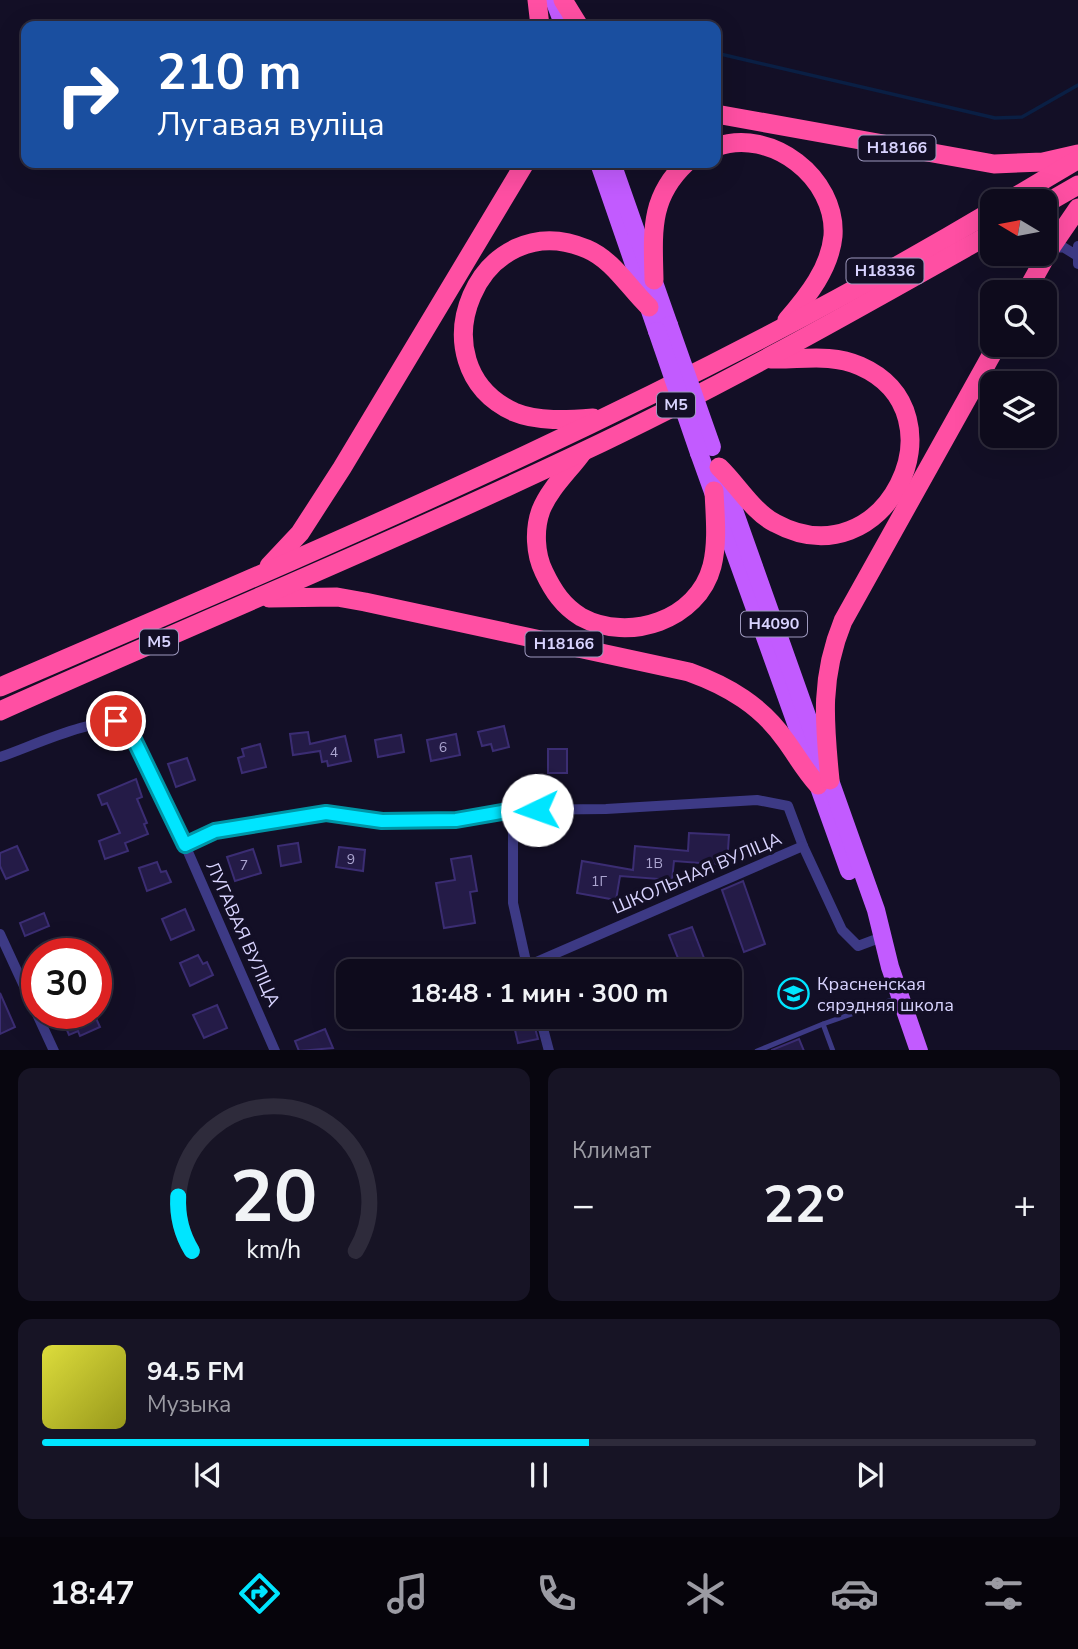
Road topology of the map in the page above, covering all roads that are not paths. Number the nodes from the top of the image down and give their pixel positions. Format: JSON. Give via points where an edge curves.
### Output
{"nodes":[{"id":1,"x":539,"y":0,"type":"edge"},
{"id":2,"x":554,"y":0,"type":"edge"},
{"id":3,"x":563,"y":0,"type":"edge"},
{"id":4,"x":540,"y":21,"type":"edge"},
{"id":5,"x":549,"y":21,"type":"edge"},
{"id":6,"x":562,"y":21,"type":"edge"},
{"id":7,"x":576,"y":21,"type":"edge"},
{"id":8,"x":721,"y":115,"type":"edge"},
{"id":9,"x":721,"y":146,"type":"edge"},
{"id":10,"x":1078,"y":154,"type":"edge"},
{"id":11,"x":1078,"y":160,"type":"edge"},
{"id":12,"x":522,"y":168,"type":"edge"},
{"id":13,"x":601,"y":168,"type":"edge"},
{"id":14,"x":614,"y":168,"type":"edge"},
{"id":15,"x":682,"y":168,"type":"edge"},
{"id":16,"x":1078,"y":186,"type":"edge"},
{"id":17,"x":1028,"y":189,"type":"edge"},
{"id":18,"x":1057,"y":197,"type":"edge"},
{"id":19,"x":1078,"y":208,"type":"edge"},
{"id":20,"x":980,"y":218,"type":"edge"},
{"id":21,"x":1057,"y":239,"type":"edge"},
{"id":22,"x":980,"y":240,"type":"edge"},
{"id":23,"x":1057,"y":248,"type":"edge"},
{"id":24,"x":1077,"y":255,"type":"edge"},
{"id":25,"x":654,"y":280,"type":"junction"},
{"id":26,"x":649,"y":307,"type":"junction"},
{"id":27,"x":663,"y":328,"type":"junction"},
{"id":28,"x":777,"y":332,"type":"junction"},
{"id":29,"x":990,"y":357,"type":"edge"},
{"id":30,"x":769,"y":359,"type":"junction"},
{"id":31,"x":605,"y":417,"type":"junction"},
{"id":32,"x":706,"y":450,"type":"junction"},
{"id":33,"x":583,"y":452,"type":"junction"},
{"id":34,"x":719,"y":467,"type":"junction"},
{"id":35,"x":714,"y":491,"type":"junction"},
{"id":36,"x":257,"y":576,"type":"junction"},
{"id":37,"x":265,"y":598,"type":"junction"},
{"id":38,"x":0,"y":687,"type":"edge"},
{"id":39,"x":0,"y":711,"type":"edge"},
{"id":40,"x":0,"y":757,"type":"edge"},
{"id":41,"x":824,"y":783,"type":"junction"},
{"id":42,"x":513,"y":810,"type":"junction"},
{"id":43,"x":185,"y":845,"type":"junction"},
{"id":44,"x":803,"y":846,"type":"junction"},
{"id":45,"x":0,"y":934,"type":"edge"},
{"id":46,"x":874,"y":940,"type":"junction"},
{"id":47,"x":526,"y":959,"type":"edge"},
{"id":48,"x":550,"y":959,"type":"edge"},
{"id":49,"x":890,"y":967,"type":"junction"},
{"id":50,"x":900,"y":996,"type":"junction"},
{"id":51,"x":823,"y":1024,"type":"junction"},
{"id":52,"x":543,"y":1029,"type":"edge"},
{"id":53,"x":54,"y":1050,"type":"edge"},
{"id":54,"x":275,"y":1050,"type":"edge"},
{"id":55,"x":549,"y":1050,"type":"edge"},
{"id":56,"x":759,"y":1050,"type":"edge"},
{"id":57,"x":833,"y":1050,"type":"edge"},
{"id":58,"x":919,"y":1050,"type":"edge"}],
"edges":[{"from":1,"to":4,"type":"highway"},
{"from":1,"to":5,"type":"main road"},
{"from":2,"to":6,"type":"main road"},
{"from":3,"to":7,"type":"highway"},
{"from":8,"to":10,"type":"highway","number":"Н18166","via":[[994,164],[1044,162]]},
{"from":9,"to":28,"type":"highway","via":[[742,143],[786,153],[819,185],[830,211],[829,259],[804,301]]},
{"from":11,"to":17,"type":"highway"},
{"from":12,"to":36,"type":"highway","via":[[307,522]]},
{"from":13,"to":26,"type":"main road","number":"Н4090"},
{"from":14,"to":25,"type":"main road","number":"Н4090"},
{"from":15,"to":25,"type":"highway","via":[[660,195],[654,223]]},
{"from":16,"to":18,"type":"highway"},
{"from":19,"to":21,"type":"highway"},
{"from":20,"to":28,"type":"highway","number":"Н18336"},
{"from":22,"to":30,"type":"highway","number":"Н18336"},
{"from":23,"to":24,"type":"street"},
{"from":25,"to":27,"type":"main road","number":"Н4090"},
{"from":26,"to":27,"type":"main road","number":"Н4090"},
{"from":26,"to":31,"type":"highway","via":[[611,264],[564,242],[515,249],[493,262],[475,284],[464,314],[463,341],[483,387],[515,412],[537,418]]},
{"from":27,"to":32,"type":"main road","number":"Н4090","bridge":true},
{"from":28,"to":31,"type":"highway","number":"М5"},
{"from":29,"to":41,"type":"highway","via":[[843,621],[832,649],[825,677]]},
{"from":30,"to":33,"type":"highway","number":"М5"},
{"from":30,"to":34,"type":"highway","via":[[834,358],[861,366],[883,381],[899,401],[907,424],[907,471],[875,519],[850,531],[823,535],[773,523]]},
{"from":31,"to":36,"type":"highway","number":"М5"},
{"from":32,"to":34,"type":"main road","number":"Н4090"},
{"from":32,"to":35,"type":"main road","number":"Н4090"},
{"from":33,"to":35,"type":"highway","number":"Н18166","via":[[551,489],[536,539],[540,564],[561,602],[605,626],[638,627],[662,621],[696,598],[713,565]]},
{"from":33,"to":37,"type":"highway","number":"М5"},
{"from":34,"to":41,"type":"main road","number":"Н4090"},
{"from":35,"to":41,"type":"main road","number":"Н4090"},
{"from":36,"to":38,"type":"highway","number":"М5"},
{"from":37,"to":39,"type":"highway","number":"М5"},
{"from":37,"to":41,"type":"highway","number":"Н18166","via":[[365,601],[689,672],[733,690],[754,706],[775,727],[804,770]]},
{"from":40,"to":43,"type":"street","name":"ЛУГАВАЯ ВУЛІЦА","via":[[94,724],[116,721],[127,725]]},
{"from":41,"to":46,"type":"main road","number":"Н4090"},
{"from":41,"to":49,"type":"main road","number":"Н4090","via":[[876,910]]},
{"from":42,"to":43,"type":"street","via":[[456,820],[382,821],[326,813],[215,831]]},
{"from":42,"to":44,"type":"street","via":[[757,800],[788,806]]},
{"from":42,"to":47,"type":"street","via":[[513,903]]},
{"from":43,"to":54,"type":"street","name":"ЛУГАВАЯ ВУЛІЦА"},
{"from":44,"to":46,"type":"street","name":"ШКОЛЬНАЯ ВУЛІЦА","via":[[842,930],[858,946]]},
{"from":44,"to":48,"type":"street","name":"ШКОЛЬНАЯ ВУЛІЦА"},
{"from":45,"to":53,"type":"street"},
{"from":46,"to":49,"type":"main road","number":"Н4090"},
{"from":49,"to":50,"type":"main road","number":"Н4090"},
{"from":50,"to":51,"type":"lane"},
{"from":50,"to":58,"type":"main road","number":"Н4090"},
{"from":51,"to":56,"type":"lane"},
{"from":51,"to":57,"type":"lane"},
{"from":52,"to":55,"type":"street"}]}
